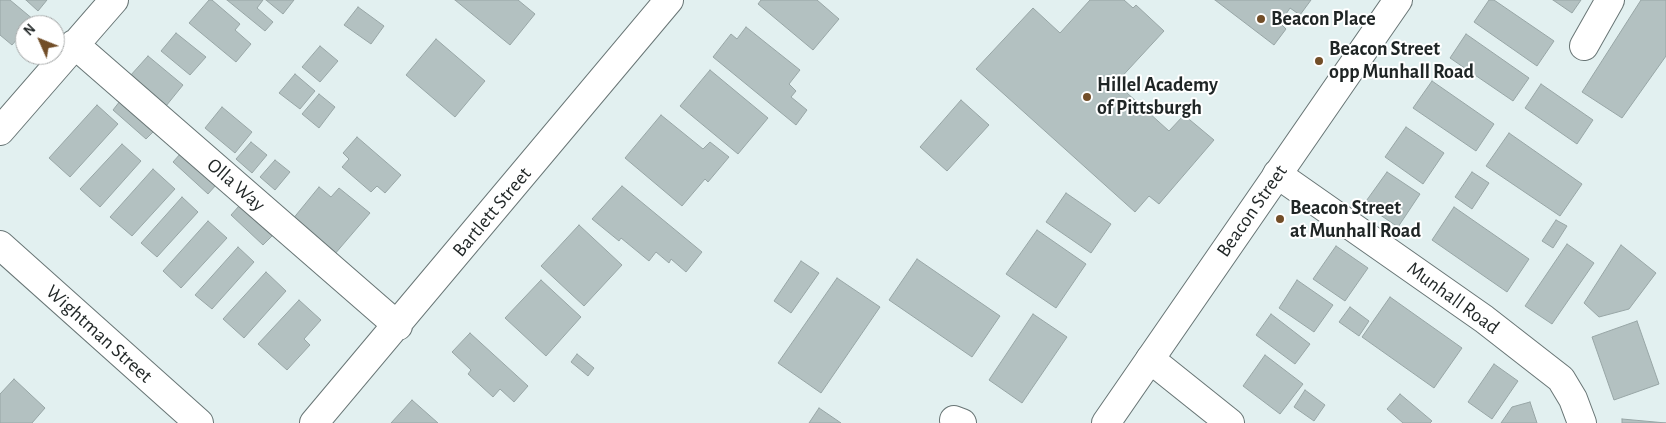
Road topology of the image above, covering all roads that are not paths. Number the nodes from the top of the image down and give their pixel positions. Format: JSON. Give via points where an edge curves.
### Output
{"nodes":[{"id":1,"x":114,"y":0,"type":"edge"},
{"id":2,"x":669,"y":0,"type":"edge"},
{"id":3,"x":1398,"y":0,"type":"edge"},
{"id":4,"x":1610,"y":0,"type":"edge"},
{"id":5,"x":74,"y":44,"type":"junction"},
{"id":6,"x":1584,"y":46,"type":"dead end"},
{"id":7,"x":0,"y":131,"type":"edge"},
{"id":8,"x":1277,"y":174,"type":"junction"},
{"id":9,"x":0,"y":245,"type":"edge"},
{"id":10,"x":398,"y":326,"type":"junction"},
{"id":11,"x":1150,"y":359,"type":"junction"},
{"id":12,"x":199,"y":423,"type":"edge"},
{"id":13,"x":314,"y":423,"type":"edge"},
{"id":14,"x":1106,"y":423,"type":"edge"},
{"id":15,"x":1230,"y":423,"type":"edge"},
{"id":16,"x":1582,"y":423,"type":"edge"}],
"edges":[{"from":1,"to":5,"type":"street"},
{"from":2,"to":10,"type":"street","name":"Bartlett Street"},
{"from":3,"to":8,"type":"street","name":"Beacon Street"},
{"from":4,"to":6,"type":"street"},
{"from":5,"to":7,"type":"street"},
{"from":5,"to":10,"type":"street","name":"Olla Way"},
{"from":8,"to":11,"type":"street","name":"Beacon Street"},
{"from":8,"to":16,"type":"street","name":"Munhall Road","via":[[1484,319],[1561,379]]},
{"from":9,"to":12,"type":"street","name":"Wightman Street"},
{"from":10,"to":13,"type":"street","name":"Bartlett Street"},
{"from":11,"to":14,"type":"street","name":"Beacon Street"},
{"from":11,"to":15,"type":"street"}]}
